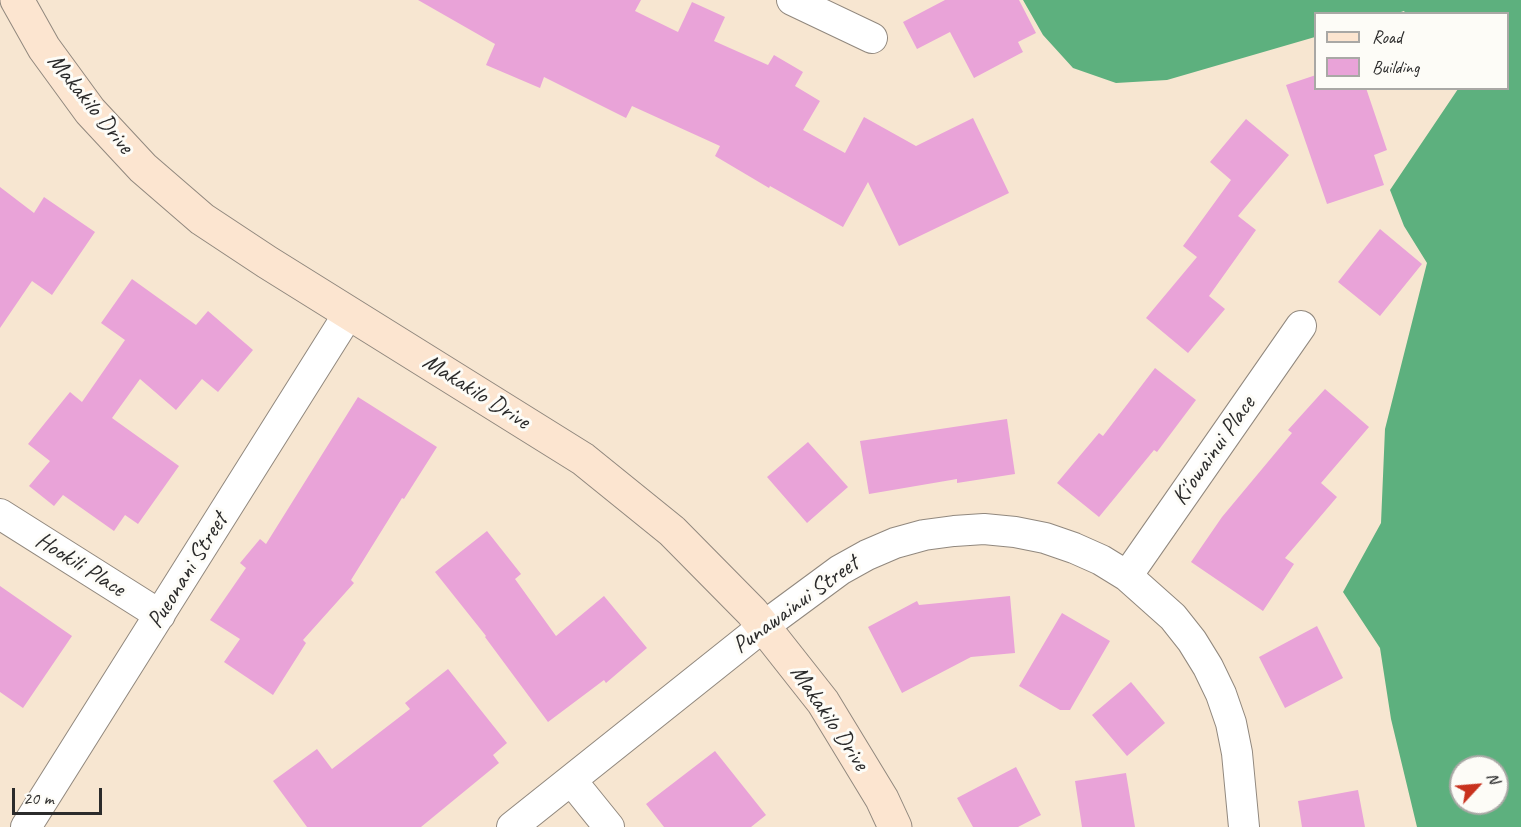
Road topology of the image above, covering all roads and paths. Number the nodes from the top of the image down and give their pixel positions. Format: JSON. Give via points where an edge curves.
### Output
{"nodes":[{"id":1,"x":17,"y":0,"type":"edge"},
{"id":2,"x":792,"y":0,"type":"edge"},
{"id":3,"x":872,"y":38,"type":"dead end"},
{"id":4,"x":349,"y":313,"type":"junction"},
{"id":5,"x":1301,"y":326,"type":"dead end"},
{"id":6,"x":0,"y":514,"type":"edge"},
{"id":7,"x":1127,"y":576,"type":"junction"},
{"id":8,"x":160,"y":615,"type":"junction"},
{"id":9,"x":764,"y":626,"type":"junction"},
{"id":10,"x":571,"y":780,"type":"junction"},
{"id":11,"x":26,"y":827,"type":"edge"},
{"id":12,"x":512,"y":827,"type":"edge"},
{"id":13,"x":609,"y":827,"type":"edge"},
{"id":14,"x":895,"y":827,"type":"edge"},
{"id":15,"x":1244,"y":827,"type":"edge"}],
"edges":[{"from":1,"to":4,"type":"street","name":"Makakilo Drive","via":[[44,48],[90,111],[143,168],[202,219]]},
{"from":2,"to":3,"type":"street"},
{"from":4,"to":8,"type":"street","name":"Pueonani Street"},
{"from":4,"to":9,"type":"street","name":"Makakilo Drive","via":[[583,459],[672,531]]},
{"from":5,"to":7,"type":"street","name":"Ki'owainui Place"},
{"from":6,"to":8,"type":"street","name":"Hookili Place"},
{"from":7,"to":9,"type":"street","name":"Punawainui Street","via":[[1101,560],[1045,538],[984,529],[924,535],[895,543],[840,570]]},
{"from":7,"to":15,"type":"street","name":"Punawainui Street","via":[[1173,617],[1217,685],[1237,753]]},
{"from":8,"to":11,"type":"street","name":"Pueonani Street"},
{"from":9,"to":10,"type":"street","name":"Punawainui Street"},
{"from":9,"to":14,"type":"street","name":"Makakilo Drive","via":[[823,702]]},
{"from":10,"to":12,"type":"street","name":"Punawainui Street"},
{"from":10,"to":13,"type":"street"}]}
